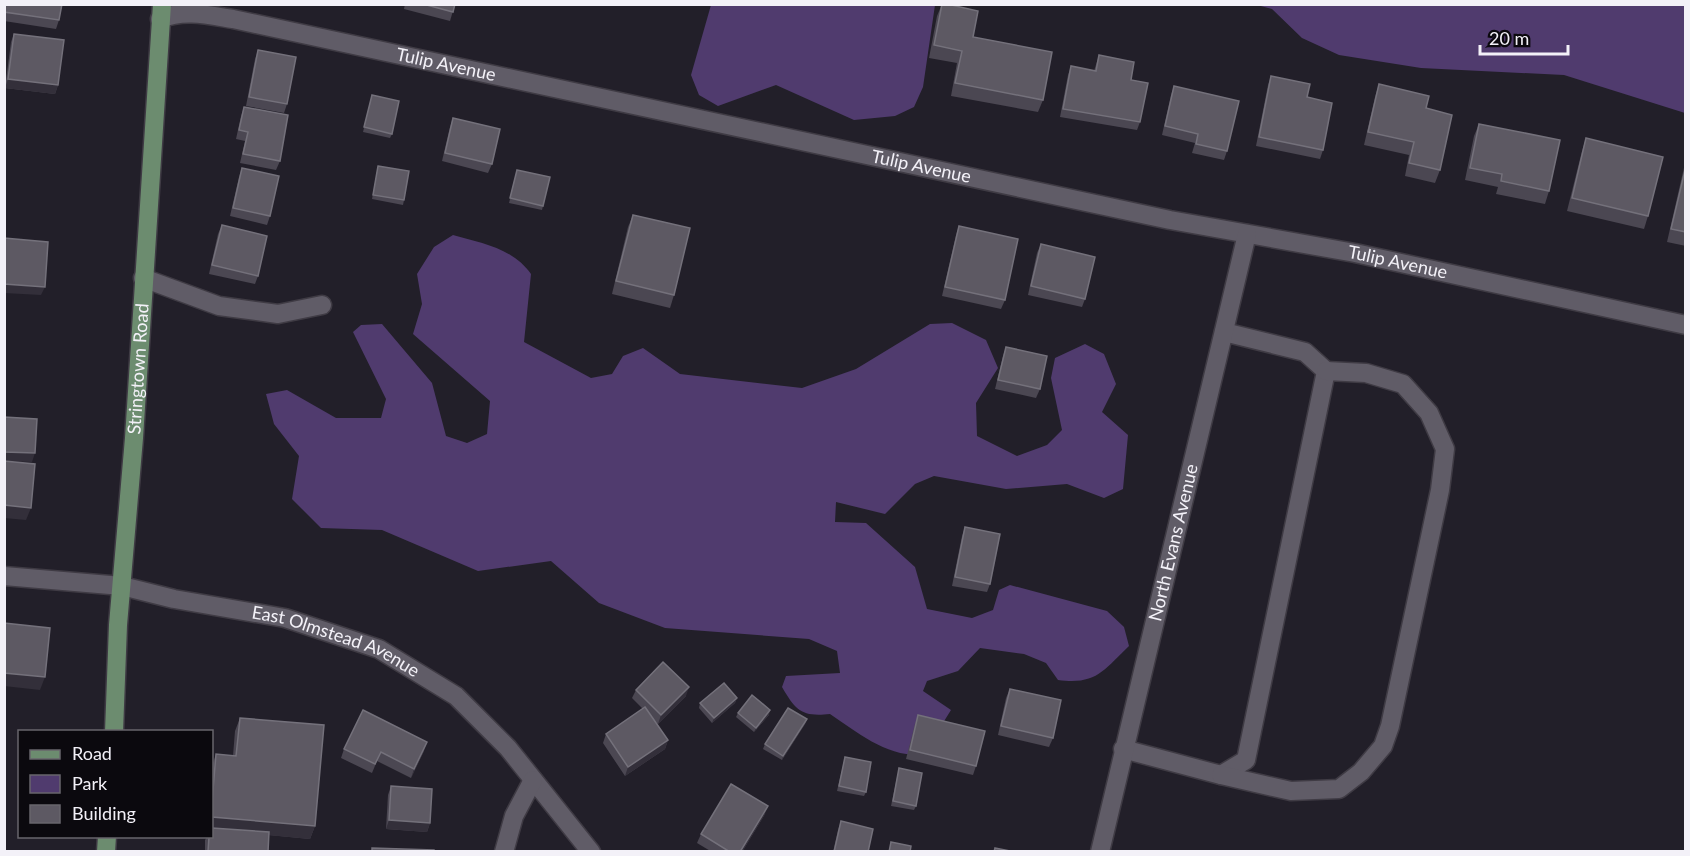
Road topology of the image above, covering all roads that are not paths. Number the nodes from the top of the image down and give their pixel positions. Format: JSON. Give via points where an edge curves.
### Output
{"nodes":[{"id":1,"x":161,"y":12,"type":"edge"},
{"id":2,"x":1247,"y":234,"type":"junction"},
{"id":3,"x":143,"y":278,"type":"junction"},
{"id":4,"x":322,"y":305,"type":"dead end"},
{"id":5,"x":1686,"y":325,"type":"edge"},
{"id":6,"x":1224,"y":332,"type":"junction"},
{"id":7,"x":1326,"y":370,"type":"junction"},
{"id":8,"x":4,"y":576,"type":"edge"},
{"id":9,"x":122,"y":586,"type":"junction"},
{"id":10,"x":114,"y":730,"type":"edge"},
{"id":11,"x":1123,"y":748,"type":"junction"},
{"id":12,"x":1221,"y":774,"type":"junction"},
{"id":13,"x":533,"y":780,"type":"junction"},
{"id":14,"x":504,"y":852,"type":"edge"},
{"id":15,"x":591,"y":852,"type":"edge"},
{"id":16,"x":1100,"y":852,"type":"edge"}],
"edges":[{"from":1,"to":2,"type":"street","name":"Tulip Avenue","via":[[233,20]]},
{"from":1,"to":3,"type":"main road","name":"Stringtown Road"},
{"from":2,"to":5,"type":"street","name":"Tulip Avenue","via":[[1355,253]]},
{"from":2,"to":6,"type":"street","name":"North Evans Avenue"},
{"from":3,"to":4,"type":"street","via":[[219,306],[278,314]]},
{"from":3,"to":9,"type":"main road","name":"Stringtown Road"},
{"from":6,"to":7,"type":"street","via":[[1305,352]]},
{"from":6,"to":11,"type":"street","name":"North Evans Avenue"},
{"from":7,"to":12,"type":"street","via":[[1246,760]]},
{"from":7,"to":12,"type":"street","via":[[1366,373],[1403,384],[1429,413],[1445,449],[1440,490],[1390,726],[1383,746],[1361,772],[1338,789],[1291,791]]},
{"from":8,"to":9,"type":"street","name":"East Olmstead Avenue"},
{"from":9,"to":10,"type":"main road","name":"Stringtown Road"},
{"from":9,"to":13,"type":"street","name":"East Olmstead Avenue","via":[[285,618],[379,649],[456,696],[508,748]]},
{"from":11,"to":12,"type":"street"},
{"from":11,"to":16,"type":"street","name":"North Evans Avenue"},
{"from":13,"to":14,"type":"street","via":[[514,816]]},
{"from":13,"to":15,"type":"street","name":"East Olmstead Avenue"}]}
